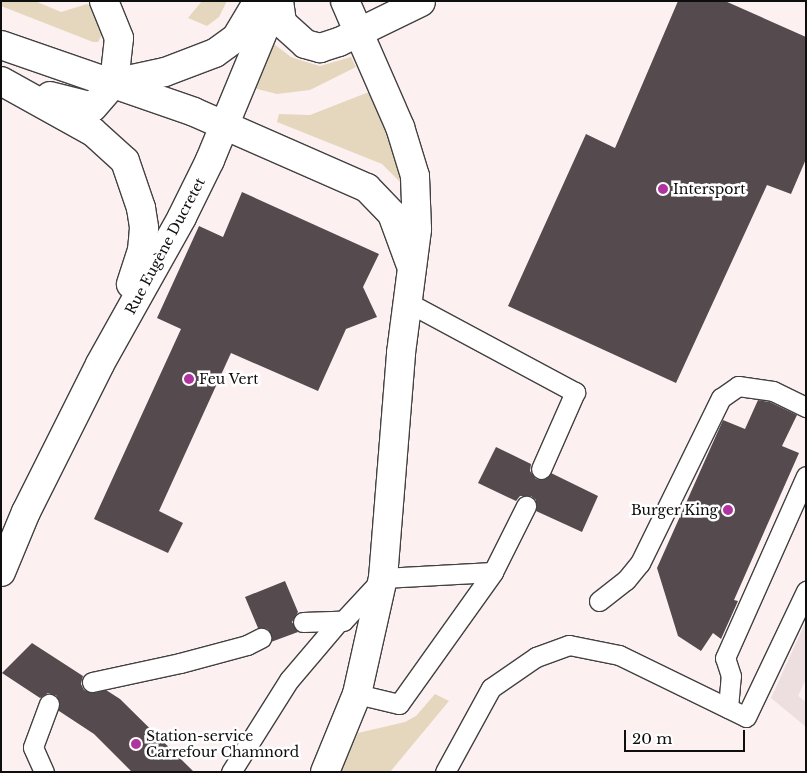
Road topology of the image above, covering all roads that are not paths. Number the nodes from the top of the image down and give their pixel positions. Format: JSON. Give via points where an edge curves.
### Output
{"nodes":[{"id":1,"x":104,"y":1,"type":"edge"},
{"id":2,"x":258,"y":1,"type":"edge"},
{"id":3,"x":277,"y":1,"type":"edge"},
{"id":4,"x":345,"y":1,"type":"edge"},
{"id":5,"x":421,"y":2,"type":"edge"},
{"id":6,"x":359,"y":32,"type":"junction"},
{"id":7,"x":1,"y":45,"type":"edge"},
{"id":8,"x":1,"y":81,"type":"edge"},
{"id":9,"x":114,"y":83,"type":"junction"},
{"id":10,"x":226,"y":126,"type":"junction"},
{"id":11,"x":413,"y":272,"type":"junction"},
{"id":12,"x":407,"y":302,"type":"junction"},
{"id":13,"x":100,"y":364,"type":"junction"},
{"id":14,"x":806,"y":407,"type":"edge"},
{"id":15,"x":541,"y":469,"type":"dead end"},
{"id":16,"x":806,"y":476,"type":"edge"},
{"id":17,"x":526,"y":506,"type":"dead end"},
{"id":18,"x":26,"y":512,"type":"junction"},
{"id":19,"x":1,"y":533,"type":"edge"},
{"id":20,"x":1,"y":572,"type":"edge"},
{"id":21,"x":493,"y":572,"type":"junction"},
{"id":22,"x":383,"y":578,"type":"junction"},
{"id":23,"x":806,"y":591,"type":"edge"},
{"id":24,"x":599,"y":602,"type":"dead end"},
{"id":25,"x":339,"y":621,"type":"junction"},
{"id":26,"x":303,"y":622,"type":"dead end"},
{"id":27,"x":262,"y":638,"type":"dead end"},
{"id":28,"x":92,"y":682,"type":"dead end"},
{"id":29,"x":357,"y":694,"type":"junction"},
{"id":30,"x":49,"y":704,"type":"dead end"},
{"id":31,"x":728,"y":708,"type":"junction"},
{"id":32,"x":44,"y":772,"type":"edge"},
{"id":33,"x":231,"y":772,"type":"edge"},
{"id":34,"x":325,"y":772,"type":"edge"},
{"id":35,"x":445,"y":772,"type":"edge"}],
"edges":[{"from":1,"to":9,"type":"street","via":[[119,38]]},
{"from":2,"to":9,"type":"street","via":[[236,38],[215,53],[165,72]]},
{"from":3,"to":6,"type":"street","via":[[282,23],[305,44],[320,48]]},
{"from":3,"to":10,"type":"street","name":"Rue Eugène Ducretet"},
{"from":4,"to":6,"type":"street"},
{"from":5,"to":6,"type":"street"},
{"from":6,"to":11,"type":"street","via":[[400,127],[415,176],[417,229]]},
{"from":7,"to":9,"type":"street"},
{"from":8,"to":9,"type":"street","name":"Rue Eugène Ducretet","via":[[93,107]]},
{"from":8,"to":13,"type":"street","name":"Rue Eugène Ducretet","via":[[93,132],[125,161],[135,188],[141,208],[142,250]]},
{"from":9,"to":10,"type":"street"},
{"from":10,"to":11,"type":"street","via":[[367,188],[392,214]]},
{"from":10,"to":13,"type":"street","name":"Rue Eugène Ducretet","via":[[182,217]]},
{"from":11,"to":12,"type":"street"},
{"from":12,"to":15,"type":"lane","via":[[575,392]]},
{"from":12,"to":22,"type":"street"},
{"from":13,"to":18,"type":"street","name":"Rue Eugène Ducretet"},
{"from":14,"to":24,"type":"lane","via":[[773,391],[738,386],[721,398],[640,563],[626,580]]},
{"from":16,"to":31,"type":"lane","via":[[725,658],[731,676]]},
{"from":17,"to":21,"type":"lane"},
{"from":18,"to":19,"type":"street"},
{"from":18,"to":20,"type":"street","name":"Rue Eugène Ducretet"},
{"from":21,"to":22,"type":"lane"},
{"from":21,"to":29,"type":"lane","via":[[399,704]]},
{"from":22,"to":25,"type":"lane","via":[[343,621]]},
{"from":22,"to":29,"type":"street"},
{"from":23,"to":31,"type":"lane","via":[[746,717]]},
{"from":25,"to":26,"type":"lane"},
{"from":25,"to":33,"type":"lane","via":[[289,680]]},
{"from":27,"to":28,"type":"lane","via":[[248,645],[180,663]]},
{"from":29,"to":34,"type":"street"},
{"from":30,"to":32,"type":"lane","via":[[33,747]]},
{"from":31,"to":35,"type":"lane","via":[[619,655],[569,645],[536,657],[491,688]]}]}
